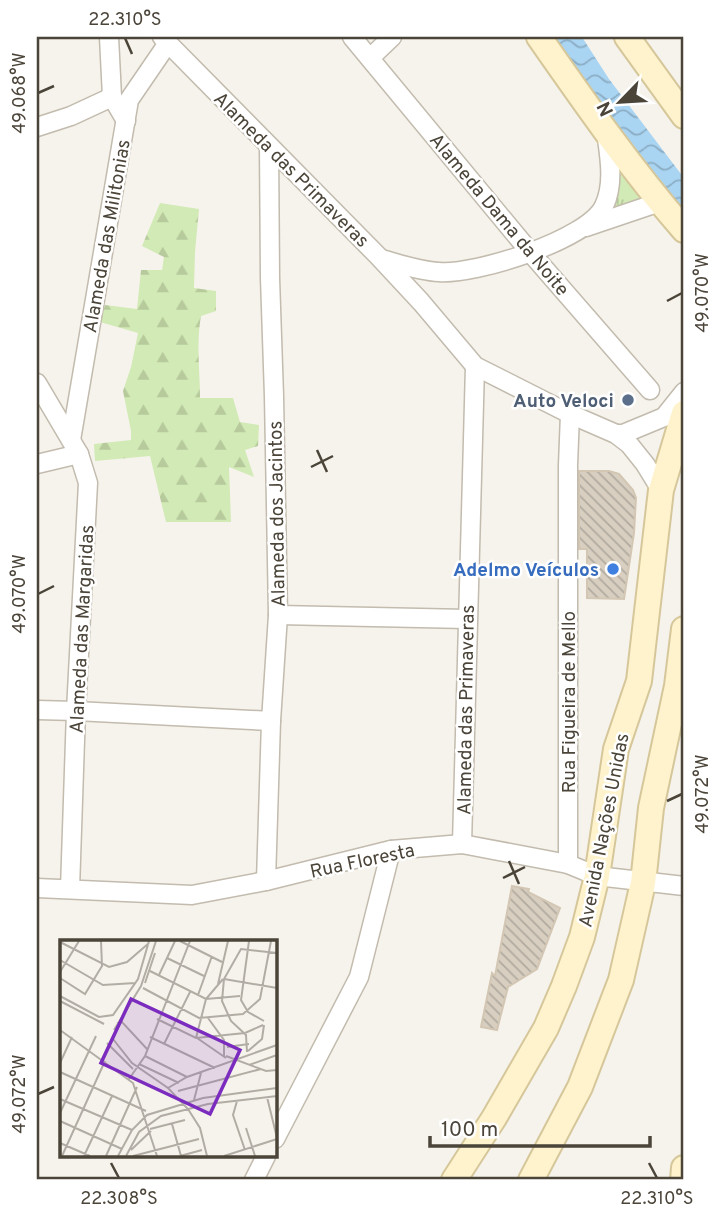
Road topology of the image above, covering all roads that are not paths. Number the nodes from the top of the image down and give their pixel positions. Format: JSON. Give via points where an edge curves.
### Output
{"nodes":[{"id":1,"x":109,"y":37,"type":"edge"},
{"id":2,"x":352,"y":37,"type":"edge"},
{"id":3,"x":392,"y":37,"type":"edge"},
{"id":4,"x":539,"y":37,"type":"edge"},
{"id":5,"x":627,"y":37,"type":"edge"},
{"id":6,"x":165,"y":40,"type":"edge"},
{"id":7,"x":370,"y":58,"type":"junction"},
{"id":8,"x":112,"y":97,"type":"junction"},
{"id":9,"x":676,"y":100,"type":"edge"},
{"id":10,"x":684,"y":116,"type":"edge"},
{"id":11,"x":126,"y":121,"type":"junction"},
{"id":12,"x":37,"y":127,"type":"edge"},
{"id":13,"x":607,"y":131,"type":"junction"},
{"id":14,"x":269,"y":146,"type":"junction"},
{"id":15,"x":660,"y":202,"type":"junction"},
{"id":16,"x":579,"y":229,"type":"junction"},
{"id":17,"x":684,"y":230,"type":"edge"},
{"id":18,"x":530,"y":252,"type":"junction"},
{"id":19,"x":381,"y":259,"type":"junction"},
{"id":20,"x":441,"y":273,"type":"junction"},
{"id":21,"x":421,"y":302,"type":"junction"},
{"id":22,"x":475,"y":366,"type":"junction"},
{"id":23,"x":37,"y":383,"type":"edge"},
{"id":24,"x":650,"y":390,"type":"dead end"},
{"id":25,"x":684,"y":392,"type":"edge"},
{"id":26,"x":684,"y":413,"type":"edge"},
{"id":27,"x":570,"y":414,"type":"junction"},
{"id":28,"x":616,"y":434,"type":"junction"},
{"id":29,"x":75,"y":447,"type":"junction"},
{"id":30,"x":37,"y":464,"type":"edge"},
{"id":31,"x":661,"y":490,"type":"junction"},
{"id":32,"x":278,"y":615,"type":"junction"},
{"id":33,"x":467,"y":619,"type":"junction"},
{"id":34,"x":684,"y":629,"type":"edge"},
{"id":35,"x":639,"y":681,"type":"junction"},
{"id":36,"x":677,"y":686,"type":"junction"},
{"id":37,"x":37,"y":710,"type":"edge"},
{"id":38,"x":76,"y":711,"type":"junction"},
{"id":39,"x":271,"y":721,"type":"junction"},
{"id":40,"x":463,"y":844,"type":"junction"},
{"id":41,"x":391,"y":850,"type":"junction"},
{"id":42,"x":568,"y":864,"type":"junction"},
{"id":43,"x":597,"y":876,"type":"junction"},
{"id":44,"x":267,"y":881,"type":"junction"},
{"id":45,"x":643,"y":883,"type":"junction"},
{"id":46,"x":684,"y":886,"type":"edge"},
{"id":47,"x":37,"y":888,"type":"edge"},
{"id":48,"x":70,"y":889,"type":"junction"},
{"id":49,"x":276,"y":1137,"type":"edge"},
{"id":50,"x":265,"y":1158,"type":"edge"},
{"id":51,"x":684,"y":1168,"type":"edge"},
{"id":52,"x":254,"y":1180,"type":"edge"},
{"id":53,"x":454,"y":1180,"type":"edge"},
{"id":54,"x":531,"y":1180,"type":"edge"},
{"id":55,"x":683,"y":1180,"type":"edge"}],
"edges":[{"from":1,"to":8,"type":"street"},
{"from":2,"to":7,"type":"street","name":"Alameda Dama da Noite"},
{"from":3,"to":7,"type":"street"},
{"from":4,"to":13,"type":"main road"},
{"from":5,"to":9,"type":"main road"},
{"from":6,"to":11,"type":"street","name":"Alameda das Militonias","via":[[129,100]]},
{"from":6,"to":14,"type":"street","name":"Alameda das Primaveras"},
{"from":7,"to":18,"type":"street","name":"Alameda Dama da Noite"},
{"from":8,"to":11,"type":"street"},
{"from":8,"to":12,"type":"street"},
{"from":9,"to":10,"type":"main road"},
{"from":11,"to":29,"type":"street","name":"Alameda das Militonias"},
{"from":13,"to":15,"type":"main road"},
{"from":13,"to":16,"type":"street","via":[[611,184],[604,208]]},
{"from":14,"to":19,"type":"street","name":"Alameda das Primaveras"},
{"from":14,"to":32,"type":"street","name":"Alameda dos Jacintos"},
{"from":15,"to":16,"type":"street"},
{"from":15,"to":17,"type":"main road"},
{"from":16,"to":18,"type":"street"},
{"from":18,"to":20,"type":"street","via":[[481,268]]},
{"from":18,"to":24,"type":"street","name":"Alameda Dama da Noite"},
{"from":19,"to":20,"type":"street"},
{"from":19,"to":21,"type":"street","name":"Alameda das Primaveras"},
{"from":20,"to":21,"type":"street","via":[[426,280]]},
{"from":21,"to":22,"type":"street","name":"Alameda das Primaveras"},
{"from":22,"to":27,"type":"street","name":"Alameda das Primaveras"},
{"from":22,"to":33,"type":"street","name":"Alameda das Primaveras"},
{"from":23,"to":29,"type":"street","name":"Alameda das Margaridas"},
{"from":25,"to":28,"type":"street","via":[[664,417]]},
{"from":26,"to":31,"type":"main road","name":"Avenida Nações Unidas"},
{"from":27,"to":28,"type":"street","name":"Alameda das Primaveras"},
{"from":27,"to":42,"type":"street","name":"Rua Figueira de Mello"},
{"from":28,"to":31,"type":"street","via":[[629,444]]},
{"from":29,"to":30,"type":"street"},
{"from":29,"to":38,"type":"street","name":"Alameda das Margaridas","via":[[88,483]]},
{"from":31,"to":35,"type":"main road","name":"Avenida Nações Unidas"},
{"from":32,"to":33,"type":"street"},
{"from":32,"to":39,"type":"street","name":"Alameda dos Jacintos"},
{"from":33,"to":40,"type":"street","name":"Alameda das Primaveras"},
{"from":34,"to":36,"type":"main road"},
{"from":35,"to":36,"type":"main road"},
{"from":35,"to":43,"type":"main road","name":"Avenida Nações Unidas","via":[[616,749]]},
{"from":36,"to":45,"type":"main road","via":[[650,808]]},
{"from":37,"to":38,"type":"street"},
{"from":38,"to":39,"type":"street"},
{"from":38,"to":48,"type":"street","name":"Alameda das Margaridas"},
{"from":39,"to":44,"type":"street","name":"Alameda dos Jacintos"},
{"from":40,"to":41,"type":"street","name":"Rua Floresta"},
{"from":40,"to":42,"type":"street","name":"Rua Floresta"},
{"from":41,"to":44,"type":"street","name":"Rua Floresta"},
{"from":41,"to":49,"type":"street","via":[[359,977]]},
{"from":42,"to":43,"type":"street","name":"Rua Floresta"},
{"from":43,"to":45,"type":"street","name":"Rua Floresta"},
{"from":43,"to":53,"type":"main road","name":"Avenida Nações Unidas","via":[[582,937],[546,1028]]},
{"from":44,"to":48,"type":"street","name":"Rua Floresta","via":[[192,895]]},
{"from":45,"to":46,"type":"street","name":"Rua Floresta"},
{"from":45,"to":54,"type":"main road","via":[[621,980],[580,1087]]},
{"from":47,"to":48,"type":"street","name":"Rua Floresta"},
{"from":50,"to":52,"type":"street"},
{"from":51,"to":55,"type":"main road"}]}
